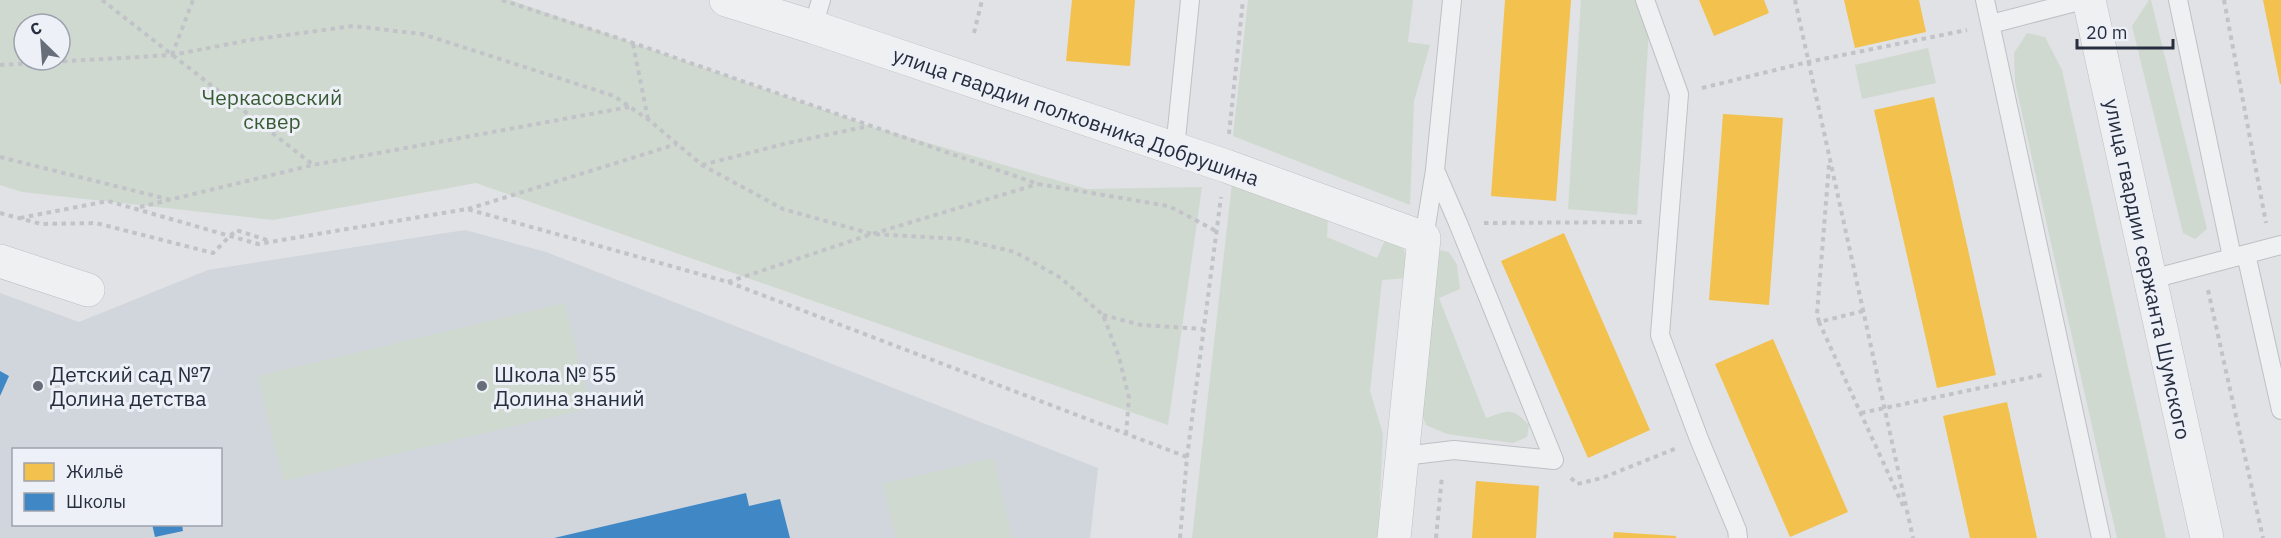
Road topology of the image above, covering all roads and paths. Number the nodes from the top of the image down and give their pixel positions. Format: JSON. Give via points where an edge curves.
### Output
{"nodes":[{"id":1,"x":102,"y":0,"type":"edge"},
{"id":2,"x":193,"y":0,"type":"edge"},
{"id":3,"x":502,"y":0,"type":"edge"},
{"id":4,"x":726,"y":0,"type":"edge"},
{"id":5,"x":982,"y":0,"type":"edge"},
{"id":6,"x":1190,"y":0,"type":"edge"},
{"id":7,"x":1243,"y":0,"type":"edge"},
{"id":8,"x":1452,"y":0,"type":"edge"},
{"id":9,"x":1645,"y":0,"type":"edge"},
{"id":10,"x":1795,"y":0,"type":"edge"},
{"id":11,"x":1985,"y":0,"type":"edge"},
{"id":12,"x":2083,"y":0,"type":"edge"},
{"id":13,"x":2089,"y":0,"type":"edge"},
{"id":14,"x":2178,"y":0,"type":"edge"},
{"id":15,"x":2224,"y":0,"type":"edge"},
{"id":16,"x":817,"y":13,"type":"edge"},
{"id":17,"x":1991,"y":24,"type":"junction"},
{"id":18,"x":974,"y":33,"type":"dead end"},
{"id":19,"x":633,"y":43,"type":"junction"},
{"id":20,"x":172,"y":55,"type":"junction"},
{"id":21,"x":1808,"y":62,"type":"junction"},
{"id":22,"x":0,"y":65,"type":"edge"},
{"id":23,"x":1679,"y":94,"type":"junction"},
{"id":24,"x":630,"y":107,"type":"junction"},
{"id":25,"x":649,"y":120,"type":"junction"},
{"id":26,"x":870,"y":126,"type":"junction"},
{"id":27,"x":677,"y":144,"type":"junction"},
{"id":28,"x":1175,"y":149,"type":"junction"},
{"id":29,"x":0,"y":157,"type":"edge"},
{"id":30,"x":1830,"y":160,"type":"junction"},
{"id":31,"x":313,"y":165,"type":"junction"},
{"id":32,"x":702,"y":165,"type":"junction"},
{"id":33,"x":1226,"y":166,"type":"junction"},
{"id":34,"x":1435,"y":170,"type":"junction"},
{"id":35,"x":1038,"y":184,"type":"junction"},
{"id":36,"x":172,"y":200,"type":"junction"},
{"id":37,"x":137,"y":208,"type":"junction"},
{"id":38,"x":467,"y":209,"type":"junction"},
{"id":39,"x":0,"y":213,"type":"edge"},
{"id":40,"x":20,"y":218,"type":"junction"},
{"id":41,"x":1669,"y":222,"type":"junction"},
{"id":42,"x":1458,"y":223,"type":"junction"},
{"id":43,"x":1216,"y":231,"type":"junction"},
{"id":44,"x":872,"y":234,"type":"junction"},
{"id":45,"x":230,"y":236,"type":"junction"},
{"id":46,"x":1424,"y":238,"type":"junction"},
{"id":47,"x":2276,"y":246,"type":"edge"},
{"id":48,"x":2239,"y":255,"type":"junction"},
{"id":49,"x":0,"y":261,"type":"edge"},
{"id":50,"x":2202,"y":265,"type":"junction"},
{"id":51,"x":2152,"y":279,"type":"junction"},
{"id":52,"x":728,"y":282,"type":"junction"},
{"id":53,"x":88,"y":290,"type":"dead end"},
{"id":54,"x":1863,"y":311,"type":"junction"},
{"id":55,"x":1103,"y":315,"type":"junction"},
{"id":56,"x":1819,"y":322,"type":"junction"},
{"id":57,"x":1203,"y":329,"type":"junction"},
{"id":58,"x":2046,"y":374,"type":"dead end"},
{"id":59,"x":1884,"y":408,"type":"junction"},
{"id":60,"x":2281,"y":410,"type":"edge"},
{"id":61,"x":1861,"y":413,"type":"junction"},
{"id":62,"x":1126,"y":434,"type":"junction"},
{"id":63,"x":1699,"y":440,"type":"junction"},
{"id":64,"x":1444,"y":452,"type":"junction"},
{"id":65,"x":1404,"y":456,"type":"junction"},
{"id":66,"x":1187,"y":457,"type":"junction"},
{"id":67,"x":1554,"y":460,"type":"junction"},
{"id":68,"x":1909,"y":519,"type":"junction"},
{"id":69,"x":1180,"y":538,"type":"edge"},
{"id":70,"x":1394,"y":538,"type":"edge"},
{"id":71,"x":1436,"y":538,"type":"edge"},
{"id":72,"x":1738,"y":538,"type":"edge"},
{"id":73,"x":1913,"y":538,"type":"edge"},
{"id":74,"x":2101,"y":538,"type":"edge"},
{"id":75,"x":2207,"y":538,"type":"edge"},
{"id":76,"x":2263,"y":538,"type":"edge"}],
"edges":[{"from":1,"to":20,"type":"path"},
{"from":2,"to":20,"type":"path"},
{"from":3,"to":19,"type":"path"},
{"from":4,"to":16,"type":"street","name":"улица гвардии полковника Добрушина"},
{"from":5,"to":18,"type":"path"},
{"from":6,"to":28,"type":"lane"},
{"from":7,"to":33,"type":"path"},
{"from":8,"to":34,"type":"lane"},
{"from":9,"to":23,"type":"lane"},
{"from":10,"to":21,"type":"path"},
{"from":11,"to":17,"type":"lane"},
{"from":12,"to":17,"type":"lane"},
{"from":13,"to":51,"type":"street","name":"улица гвардии сержанта Шумского"},
{"from":14,"to":48,"type":"lane"},
{"from":15,"to":47,"type":"path"},
{"from":16,"to":28,"type":"street","name":"улица гвардии полковника Добрушина"},
{"from":17,"to":21,"type":"path"},
{"from":17,"to":74,"type":"lane"},
{"from":19,"to":25,"type":"path"},
{"from":19,"to":26,"type":"path"},
{"from":20,"to":22,"type":"path"},
{"from":20,"to":24,"type":"path","via":[[353,26],[422,34],[614,96]]},
{"from":20,"to":31,"type":"path"},
{"from":21,"to":23,"type":"path"},
{"from":21,"to":30,"type":"path"},
{"from":23,"to":41,"type":"lane"},
{"from":24,"to":25,"type":"path"},
{"from":24,"to":31,"type":"path"},
{"from":25,"to":27,"type":"path"},
{"from":26,"to":32,"type":"path"},
{"from":26,"to":35,"type":"path"},
{"from":27,"to":32,"type":"path"},
{"from":27,"to":38,"type":"path"},
{"from":28,"to":33,"type":"street","name":"улица гвардии полковника Добрушина"},
{"from":29,"to":36,"type":"path"},
{"from":30,"to":54,"type":"path"},
{"from":30,"to":56,"type":"path"},
{"from":31,"to":36,"type":"path"},
{"from":32,"to":44,"type":"path","via":[[783,209]]},
{"from":33,"to":43,"type":"path"},
{"from":33,"to":46,"type":"street","name":"улица гвардии полковника Добрушина"},
{"from":34,"to":42,"type":"lane"},
{"from":34,"to":46,"type":"lane"},
{"from":35,"to":43,"type":"path","via":[[1169,206]]},
{"from":35,"to":44,"type":"path"},
{"from":36,"to":37,"type":"path"},
{"from":37,"to":40,"type":"path","via":[[108,201]]},
{"from":37,"to":45,"type":"path"},
{"from":38,"to":45,"type":"path","via":[[258,244]]},
{"from":38,"to":52,"type":"path"},
{"from":39,"to":40,"type":"path"},
{"from":40,"to":45,"type":"path","via":[[41,224],[96,224],[213,254]]},
{"from":41,"to":42,"type":"path"},
{"from":41,"to":63,"type":"lane","via":[[1660,335]]},
{"from":42,"to":67,"type":"lane"},
{"from":43,"to":57,"type":"path"},
{"from":44,"to":52,"type":"path"},
{"from":44,"to":55,"type":"path","via":[[960,239],[1015,252],[1061,278]]},
{"from":46,"to":65,"type":"street"},
{"from":47,"to":48,"type":"lane"},
{"from":48,"to":50,"type":"lane"},
{"from":48,"to":60,"type":"lane"},
{"from":49,"to":53,"type":"street"},
{"from":50,"to":51,"type":"lane"},
{"from":50,"to":76,"type":"path"},
{"from":51,"to":75,"type":"street","name":"улица гвардии сержанта Шумского"},
{"from":52,"to":62,"type":"path"},
{"from":54,"to":56,"type":"path"},
{"from":54,"to":59,"type":"path"},
{"from":55,"to":57,"type":"path","via":[[1141,325]]},
{"from":55,"to":62,"type":"path","via":[[1129,398]]},
{"from":56,"to":61,"type":"path"},
{"from":57,"to":66,"type":"path"},
{"from":58,"to":59,"type":"path"},
{"from":59,"to":61,"type":"path"},
{"from":59,"to":68,"type":"path"},
{"from":61,"to":68,"type":"path"},
{"from":62,"to":66,"type":"path"},
{"from":63,"to":67,"type":"path","via":[[1577,484]]},
{"from":63,"to":72,"type":"lane"},
{"from":64,"to":65,"type":"lane"},
{"from":64,"to":67,"type":"lane"},
{"from":64,"to":71,"type":"path"},
{"from":65,"to":70,"type":"street"},
{"from":66,"to":69,"type":"path"},
{"from":68,"to":73,"type":"path"}]}
